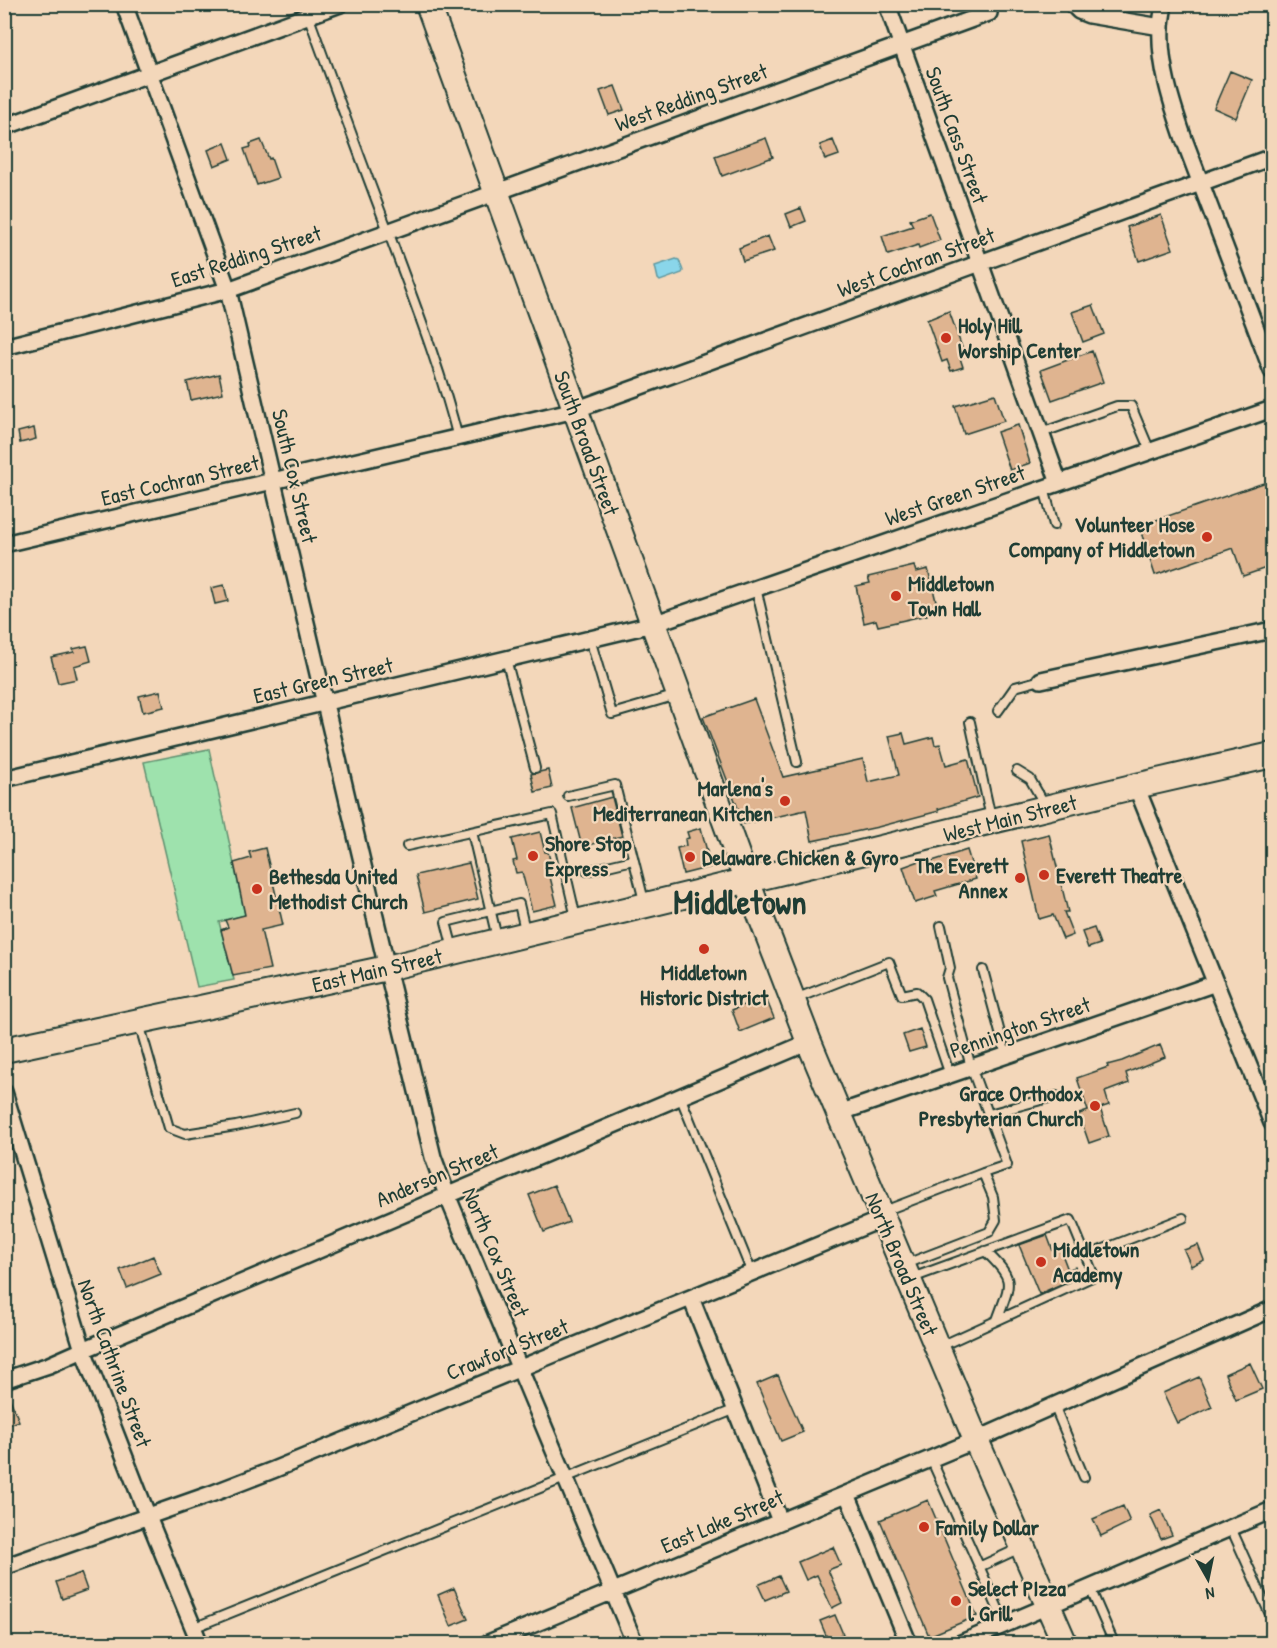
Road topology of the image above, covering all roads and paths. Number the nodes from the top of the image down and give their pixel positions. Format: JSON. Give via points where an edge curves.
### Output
{"nodes":[{"id":1,"x":124,"y":4,"type":"edge"},
{"id":2,"x":340,"y":4,"type":"edge"},
{"id":3,"x":428,"y":4,"type":"edge"},
{"id":4,"x":887,"y":4,"type":"edge"},
{"id":5,"x":1072,"y":4,"type":"edge"},
{"id":6,"x":1164,"y":4,"type":"edge"},
{"id":7,"x":307,"y":10,"type":"edge"},
{"id":8,"x":988,"y":13,"type":"dead end"},
{"id":9,"x":1161,"y":27,"type":"junction"},
{"id":10,"x":902,"y":45,"type":"junction"},
{"id":11,"x":149,"y":74,"type":"junction"},
{"id":12,"x":4,"y":127,"type":"edge"},
{"id":13,"x":1272,"y":157,"type":"edge"},
{"id":14,"x":1201,"y":183,"type":"junction"},
{"id":15,"x":496,"y":192,"type":"junction"},
{"id":16,"x":388,"y":232,"type":"junction"},
{"id":17,"x":979,"y":264,"type":"junction"},
{"id":18,"x":228,"y":290,"type":"junction"},
{"id":19,"x":4,"y":347,"type":"edge"},
{"id":20,"x":1272,"y":371,"type":"edge"},
{"id":21,"x":1272,"y":409,"type":"edge"},
{"id":22,"x":575,"y":410,"type":"junction"},
{"id":23,"x":1041,"y":433,"type":"junction"},
{"id":24,"x":458,"y":438,"type":"junction"},
{"id":25,"x":1150,"y":451,"type":"junction"},
{"id":26,"x":273,"y":481,"type":"junction"},
{"id":27,"x":1059,"y":483,"type":"junction"},
{"id":28,"x":1044,"y":488,"type":"junction"},
{"id":29,"x":1054,"y":525,"type":"dead end"},
{"id":30,"x":4,"y":544,"type":"edge"},
{"id":31,"x":756,"y":588,"type":"junction"},
{"id":32,"x":653,"y":624,"type":"junction"},
{"id":33,"x":1272,"y":630,"type":"edge"},
{"id":34,"x":590,"y":639,"type":"junction"},
{"id":35,"x":506,"y":660,"type":"junction"},
{"id":36,"x":1041,"y":681,"type":"joint"},
{"id":37,"x":679,"y":695,"type":"junction"},
{"id":38,"x":326,"y":702,"type":"junction"},
{"id":39,"x":998,"y":711,"type":"dead end"},
{"id":40,"x":970,"y":722,"type":"dead end"},
{"id":41,"x":1272,"y":755,"type":"edge"},
{"id":42,"x":797,"y":762,"type":"dead end"},
{"id":43,"x":535,"y":768,"type":"dead end"},
{"id":44,"x":1017,"y":771,"type":"dead end"},
{"id":45,"x":4,"y":779,"type":"edge"},
{"id":46,"x":1136,"y":786,"type":"junction"},
{"id":47,"x":568,"y":796,"type":"dead end"},
{"id":48,"x":1048,"y":808,"type":"junction"},
{"id":49,"x":992,"y":822,"type":"junction"},
{"id":50,"x":472,"y":832,"type":"junction"},
{"id":51,"x":407,"y":846,"type":"dead end"},
{"id":52,"x":633,"y":860,"type":"junction"},
{"id":53,"x":587,"y":871,"type":"dead end"},
{"id":54,"x":747,"y":881,"type":"junction"},
{"id":55,"x":645,"y":906,"type":"junction"},
{"id":56,"x":491,"y":911,"type":"junction"},
{"id":57,"x":577,"y":922,"type":"junction"},
{"id":58,"x":941,"y":926,"type":"dead end"},
{"id":59,"x":526,"y":934,"type":"junction"},
{"id":60,"x":498,"y":941,"type":"junction"},
{"id":61,"x":453,"y":952,"type":"junction"},
{"id":62,"x":387,"y":968,"type":"junction"},
{"id":63,"x":983,"y":970,"type":"dead end"},
{"id":64,"x":1216,"y":983,"type":"junction"},
{"id":65,"x":793,"y":1000,"type":"junction"},
{"id":66,"x":138,"y":1022,"type":"junction"},
{"id":67,"x":809,"y":1042,"type":"junction"},
{"id":68,"x":4,"y":1050,"type":"edge"},
{"id":69,"x":1006,"y":1055,"type":"junction"},
{"id":70,"x":972,"y":1067,"type":"junction"},
{"id":71,"x":950,"y":1074,"type":"junction"},
{"id":72,"x":4,"y":1092,"type":"edge"},
{"id":73,"x":680,"y":1096,"type":"junction"},
{"id":74,"x":1056,"y":1096,"type":"dead end"},
{"id":75,"x":294,"y":1113,"type":"dead end"},
{"id":76,"x":839,"y":1113,"type":"junction"},
{"id":77,"x":989,"y":1114,"type":"junction"},
{"id":78,"x":1272,"y":1123,"type":"edge"},
{"id":79,"x":983,"y":1173,"type":"junction"},
{"id":80,"x":447,"y":1195,"type":"junction"},
{"id":81,"x":881,"y":1216,"type":"junction"},
{"id":82,"x":1183,"y":1218,"type":"dead end"},
{"id":83,"x":985,"y":1251,"type":"junction"},
{"id":84,"x":1086,"y":1256,"type":"junction"},
{"id":85,"x":752,"y":1273,"type":"junction"},
{"id":86,"x":905,"y":1273,"type":"junction"},
{"id":87,"x":691,"y":1298,"type":"junction"},
{"id":88,"x":1272,"y":1309,"type":"edge"},
{"id":89,"x":997,"y":1320,"type":"junction"},
{"id":90,"x":937,"y":1348,"type":"junction"},
{"id":91,"x":83,"y":1350,"type":"junction"},
{"id":92,"x":521,"y":1368,"type":"junction"},
{"id":93,"x":4,"y":1380,"type":"edge"},
{"id":94,"x":1054,"y":1405,"type":"junction"},
{"id":95,"x":736,"y":1409,"type":"junction"},
{"id":96,"x":976,"y":1440,"type":"junction"},
{"id":97,"x":931,"y":1459,"type":"junction"},
{"id":98,"x":567,"y":1477,"type":"junction"},
{"id":99,"x":1084,"y":1477,"type":"dead end"},
{"id":100,"x":847,"y":1494,"type":"junction"},
{"id":101,"x":1272,"y":1510,"type":"edge"},
{"id":102,"x":148,"y":1517,"type":"junction"},
{"id":103,"x":780,"y":1521,"type":"junction"},
{"id":104,"x":1231,"y":1528,"type":"junction"},
{"id":105,"x":1022,"y":1547,"type":"junction"},
{"id":106,"x":979,"y":1566,"type":"junction"},
{"id":107,"x":4,"y":1567,"type":"edge"},
{"id":108,"x":1090,"y":1588,"type":"junction"},
{"id":109,"x":614,"y":1591,"type":"junction"},
{"id":110,"x":1048,"y":1606,"type":"junction"},
{"id":111,"x":1269,"y":1612,"type":"dead end"},
{"id":112,"x":1005,"y":1624,"type":"junction"},
{"id":113,"x":194,"y":1628,"type":"junction"},
{"id":114,"x":1113,"y":1641,"type":"dead end"},
{"id":115,"x":200,"y":1644,"type":"edge"},
{"id":116,"x":486,"y":1644,"type":"edge"},
{"id":117,"x":635,"y":1644,"type":"edge"},
{"id":118,"x":909,"y":1644,"type":"edge"},
{"id":119,"x":959,"y":1644,"type":"edge"},
{"id":120,"x":1065,"y":1644,"type":"edge"}],
"edges":[{"from":1,"to":11,"type":"street","name":"South Cox Street"},
{"from":2,"to":7,"type":"street"},
{"from":3,"to":15,"type":"main road","name":"South Broad Street"},
{"from":4,"to":10,"type":"street","name":"South Cass Street"},
{"from":5,"to":9,"type":"street","via":[[1089,15]]},
{"from":6,"to":9,"type":"street"},
{"from":7,"to":11,"type":"street"},
{"from":7,"to":16,"type":"lane"},
{"from":8,"to":10,"type":"street","name":"West Redding Street"},
{"from":9,"to":14,"type":"street","via":[[1165,74],[1173,106]]},
{"from":10,"to":15,"type":"street","name":"West Redding Street"},
{"from":10,"to":17,"type":"street","name":"South Cass Street"},
{"from":11,"to":12,"type":"street"},
{"from":11,"to":18,"type":"street","name":"South Cox Street"},
{"from":13,"to":14,"type":"street","name":"West Cochran Street"},
{"from":14,"to":17,"type":"street","name":"West Cochran Street"},
{"from":14,"to":20,"type":"street"},
{"from":15,"to":16,"type":"street","name":"East Redding Street"},
{"from":15,"to":22,"type":"main road","name":"South Broad Street"},
{"from":16,"to":18,"type":"street","name":"East Redding Street"},
{"from":16,"to":24,"type":"lane"},
{"from":17,"to":22,"type":"street","name":"West Cochran Street"},
{"from":17,"to":23,"type":"street","name":"South Cass Street"},
{"from":18,"to":19,"type":"street","name":"East Redding Street"},
{"from":18,"to":26,"type":"street","name":"South Cox Street"},
{"from":21,"to":25,"type":"street","name":"West Green Street"},
{"from":22,"to":24,"type":"street","name":"East Cochran Street"},
{"from":22,"to":32,"type":"main road","name":"South Broad Street"},
{"from":23,"to":25,"type":"lane","via":[[1117,406],[1131,406]]},
{"from":23,"to":27,"type":"street","name":"South Cass Street"},
{"from":24,"to":26,"type":"street","name":"East Cochran Street"},
{"from":25,"to":27,"type":"street","name":"West Green Street"},
{"from":26,"to":30,"type":"street","name":"East Cochran Street"},
{"from":26,"to":38,"type":"street","name":"South Cox Street"},
{"from":27,"to":28,"type":"street","name":"West Green Street"},
{"from":28,"to":29,"type":"lane"},
{"from":28,"to":31,"type":"street","name":"West Green Street"},
{"from":31,"to":32,"type":"street","name":"West Green Street"},
{"from":31,"to":42,"type":"lane"},
{"from":32,"to":34,"type":"street","name":"East Green Street"},
{"from":32,"to":37,"type":"main road","name":"South Broad Street"},
{"from":33,"to":36,"type":"street"},
{"from":34,"to":35,"type":"street","name":"East Green Street"},
{"from":34,"to":37,"type":"lane","via":[[612,714]]},
{"from":35,"to":38,"type":"street","name":"East Green Street"},
{"from":35,"to":43,"type":"lane"},
{"from":36,"to":39,"type":"lane","via":[[1015,687]]},
{"from":37,"to":54,"type":"main road","name":"South Broad Street"},
{"from":38,"to":45,"type":"street","name":"East Green Street"},
{"from":38,"to":62,"type":"street","name":"South Cox Street"},
{"from":40,"to":49,"type":"lane"},
{"from":41,"to":46,"type":"main road","name":"West Main Street"},
{"from":44,"to":48,"type":"lane","via":[[1030,779]]},
{"from":46,"to":48,"type":"main road","name":"West Main Street"},
{"from":46,"to":64,"type":"street"},
{"from":47,"to":52,"type":"lane","via":[[615,785]]},
{"from":48,"to":49,"type":"main road","name":"West Main Street"},
{"from":49,"to":54,"type":"main road","name":"West Main Street"},
{"from":50,"to":51,"type":"lane"},
{"from":50,"to":56,"type":"lane"},
{"from":50,"to":57,"type":"lane","via":[[552,814]]},
{"from":52,"to":53,"type":"lane"},
{"from":52,"to":55,"type":"lane"},
{"from":54,"to":55,"type":"main road","name":"East Main Street"},
{"from":54,"to":65,"type":"main road","name":"North Broad Street"},
{"from":55,"to":57,"type":"main road","name":"East Main Street"},
{"from":56,"to":59,"type":"lane","via":[[519,904]]},
{"from":56,"to":60,"type":"lane"},
{"from":56,"to":61,"type":"lane","via":[[446,922]]},
{"from":57,"to":59,"type":"main road","name":"East Main Street"},
{"from":58,"to":70,"type":"lane","via":[[950,968],[947,978]]},
{"from":59,"to":60,"type":"main road","name":"East Main Street"},
{"from":60,"to":61,"type":"main road","name":"East Main Street"},
{"from":61,"to":62,"type":"main road","name":"East Main Street"},
{"from":62,"to":66,"type":"main road","name":"East Main Street"},
{"from":62,"to":80,"type":"street","name":"North Cox Street","via":[[433,1157]]},
{"from":63,"to":69,"type":"lane"},
{"from":64,"to":69,"type":"street","name":"Pennington Street"},
{"from":64,"to":78,"type":"street"},
{"from":65,"to":67,"type":"main road","name":"North Broad Street"},
{"from":65,"to":71,"type":"lane","via":[[889,962],[902,995],[917,992],[924,999]]},
{"from":66,"to":68,"type":"main road","name":"East Main Street"},
{"from":66,"to":75,"type":"lane","via":[[169,1128],[185,1134]]},
{"from":67,"to":73,"type":"street","name":"Anderson Street"},
{"from":67,"to":76,"type":"main road","name":"North Broad Street"},
{"from":69,"to":70,"type":"street","name":"Pennington Street"},
{"from":70,"to":71,"type":"street","name":"Pennington Street"},
{"from":70,"to":77,"type":"lane"},
{"from":71,"to":76,"type":"street","name":"Pennington Street"},
{"from":72,"to":91,"type":"street","name":"North Cathrine Street"},
{"from":73,"to":80,"type":"street","name":"Anderson Street"},
{"from":73,"to":85,"type":"lane"},
{"from":74,"to":77,"type":"lane"},
{"from":76,"to":81,"type":"main road","name":"North Broad Street"},
{"from":77,"to":79,"type":"lane","via":[[1007,1165]]},
{"from":79,"to":81,"type":"lane"},
{"from":79,"to":86,"type":"lane","via":[[993,1197],[996,1220],[989,1232]]},
{"from":80,"to":91,"type":"street","name":"Anderson Street"},
{"from":80,"to":92,"type":"street","name":"North Cox Street"},
{"from":81,"to":85,"type":"street","name":"Crawford Street"},
{"from":81,"to":86,"type":"main road","name":"North Broad Street"},
{"from":82,"to":84,"type":"lane"},
{"from":83,"to":84,"type":"lane","via":[[1071,1220]]},
{"from":83,"to":86,"type":"lane"},
{"from":83,"to":89,"type":"lane","via":[[1008,1276],[1009,1287]]},
{"from":84,"to":89,"type":"lane","via":[[1094,1276]]},
{"from":85,"to":87,"type":"street","name":"Crawford Street"},
{"from":86,"to":90,"type":"main road","name":"North Broad Street"},
{"from":87,"to":92,"type":"street","name":"Crawford Street"},
{"from":87,"to":95,"type":"street"},
{"from":88,"to":94,"type":"street","name":"East Lake Street"},
{"from":89,"to":90,"type":"lane"},
{"from":90,"to":96,"type":"main road","name":"North Broad Street"},
{"from":91,"to":93,"type":"street","name":"Anderson Street"},
{"from":91,"to":102,"type":"street","name":"North Cathrine Street"},
{"from":92,"to":98,"type":"street","name":"North Cox Street"},
{"from":92,"to":102,"type":"street","name":"Crawford Street"},
{"from":94,"to":96,"type":"street","name":"East Lake Street"},
{"from":94,"to":99,"type":"lane"},
{"from":95,"to":98,"type":"lane"},
{"from":95,"to":103,"type":"street"},
{"from":96,"to":97,"type":"street","name":"East Lake Street"},
{"from":96,"to":105,"type":"main road","name":"North Broad Street"},
{"from":97,"to":100,"type":"street","name":"East Lake Street"},
{"from":97,"to":106,"type":"lane"},
{"from":98,"to":109,"type":"street","name":"North Cox Street"},
{"from":98,"to":113,"type":"lane"},
{"from":100,"to":103,"type":"street","name":"East Lake Street"},
{"from":100,"to":118,"type":"street"},
{"from":101,"to":104,"type":"street"},
{"from":102,"to":107,"type":"street","name":"Crawford Street"},
{"from":102,"to":113,"type":"street","name":"North Cathrine Street"},
{"from":103,"to":109,"type":"street","name":"East Lake Street"},
{"from":104,"to":108,"type":"street"},
{"from":104,"to":111,"type":"lane"},
{"from":105,"to":106,"type":"lane"},
{"from":105,"to":110,"type":"main road","name":"North Broad Street"},
{"from":106,"to":112,"type":"lane"},
{"from":108,"to":110,"type":"street"},
{"from":108,"to":114,"type":"lane"},
{"from":109,"to":116,"type":"street","name":"East Lake Street"},
{"from":109,"to":117,"type":"street","name":"North Cox Street"},
{"from":110,"to":112,"type":"street"},
{"from":110,"to":120,"type":"main road","name":"North Broad Street"},
{"from":112,"to":119,"type":"street"},
{"from":113,"to":115,"type":"street","name":"North Cathrine Street"}]}
